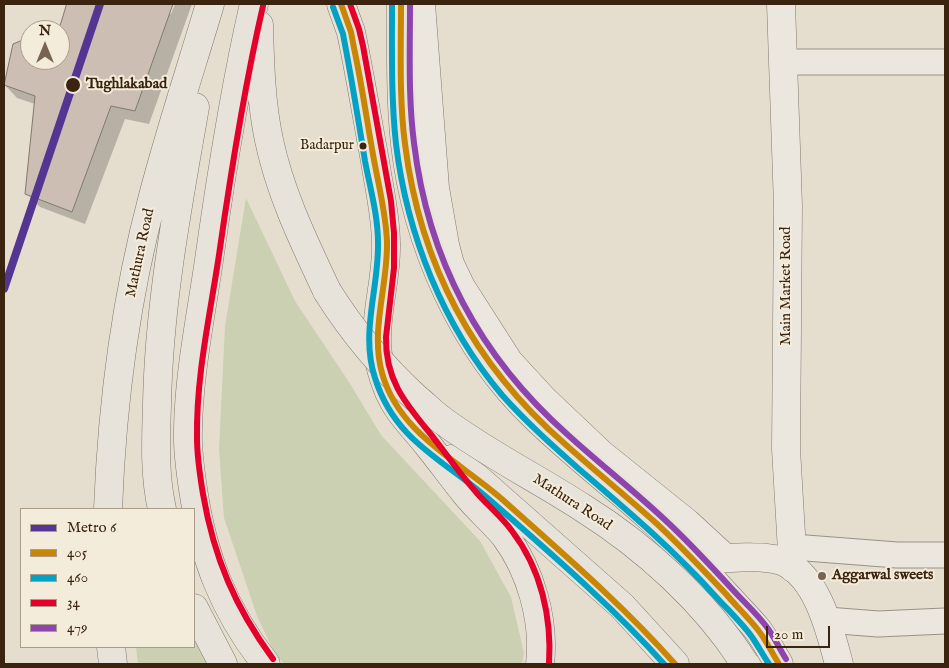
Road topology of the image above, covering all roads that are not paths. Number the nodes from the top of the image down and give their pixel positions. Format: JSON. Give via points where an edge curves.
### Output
{"nodes":[{"id":1,"x":211,"y":4,"type":"edge"},
{"id":2,"x":254,"y":4,"type":"edge"},
{"id":3,"x":260,"y":4,"type":"edge"},
{"id":4,"x":341,"y":4,"type":"edge"},
{"id":5,"x":401,"y":4,"type":"edge"},
{"id":6,"x":421,"y":4,"type":"edge"},
{"id":7,"x":781,"y":4,"type":"edge"},
{"id":8,"x":783,"y":62,"type":"junction"},
{"id":9,"x":945,"y":62,"type":"edge"},
{"id":10,"x":425,"y":441,"type":"junction"},
{"id":11,"x":108,"y":508,"type":"edge"},
{"id":12,"x":162,"y":508,"type":"edge"},
{"id":13,"x":945,"y":556,"type":"edge"},
{"id":14,"x":793,"y":557,"type":"junction"},
{"id":15,"x":725,"y":558,"type":"junction"},
{"id":16,"x":695,"y":561,"type":"junction"},
{"id":17,"x":195,"y":610,"type":"edge"},
{"id":18,"x":827,"y":620,"type":"junction"},
{"id":19,"x":945,"y":621,"type":"edge"},
{"id":20,"x":111,"y":648,"type":"edge"},
{"id":21,"x":113,"y":664,"type":"edge"},
{"id":22,"x":224,"y":664,"type":"edge"},
{"id":23,"x":266,"y":664,"type":"edge"},
{"id":24,"x":540,"y":664,"type":"edge"},
{"id":25,"x":675,"y":664,"type":"edge"},
{"id":26,"x":745,"y":664,"type":"edge"},
{"id":27,"x":779,"y":664,"type":"edge"},
{"id":28,"x":839,"y":664,"type":"edge"}],
"edges":[{"from":1,"to":11,"type":"main road","name":"Mathura Road","via":[[152,196],[133,287],[119,374]]},
{"from":1,"to":12,"type":"main road","via":[[164,291],[155,451]]},
{"from":2,"to":23,"type":"main road","via":[[240,64],[214,228],[190,394],[188,431],[198,522],[209,560],[236,621]]},
{"from":3,"to":26,"type":"main road","name":"Mathura Road","bridge":true,"via":[[263,102],[282,188],[327,291],[358,337],[407,390],[440,419],[584,508],[656,563],[714,620]]},
{"from":4,"to":10,"type":"main road","via":[[351,32],[384,217],[385,271],[377,326],[378,355],[390,394],[403,416]]},
{"from":5,"to":16,"type":"main road","via":[[402,103],[412,188],[437,269],[455,307],[480,350],[535,417]]},
{"from":6,"to":15,"type":"street","via":[[434,188],[444,245],[461,287],[509,362],[544,400],[595,449],[687,522]]},
{"from":7,"to":8,"type":"street","name":"Main Market Road"},
{"from":8,"to":9,"type":"street"},
{"from":8,"to":14,"type":"street","name":"Main Market Road","via":[[788,206],[786,449]]},
{"from":10,"to":24,"type":"main road","via":[[467,496],[505,537],[520,560],[537,609]]},
{"from":10,"to":25,"type":"main road","via":[[476,477],[584,572],[622,606]]},
{"from":13,"to":14,"type":"street"},
{"from":14,"to":15,"type":"street","via":[[782,561]]},
{"from":14,"to":18,"type":"street"},
{"from":15,"to":16,"type":"street"},
{"from":16,"to":27,"type":"main road","via":[[758,630]]},
{"from":17,"to":22,"type":"main road"},
{"from":18,"to":19,"type":"street","via":[[878,624]]},
{"from":18,"to":28,"type":"street"},
{"from":20,"to":21,"type":"main road"}]}
